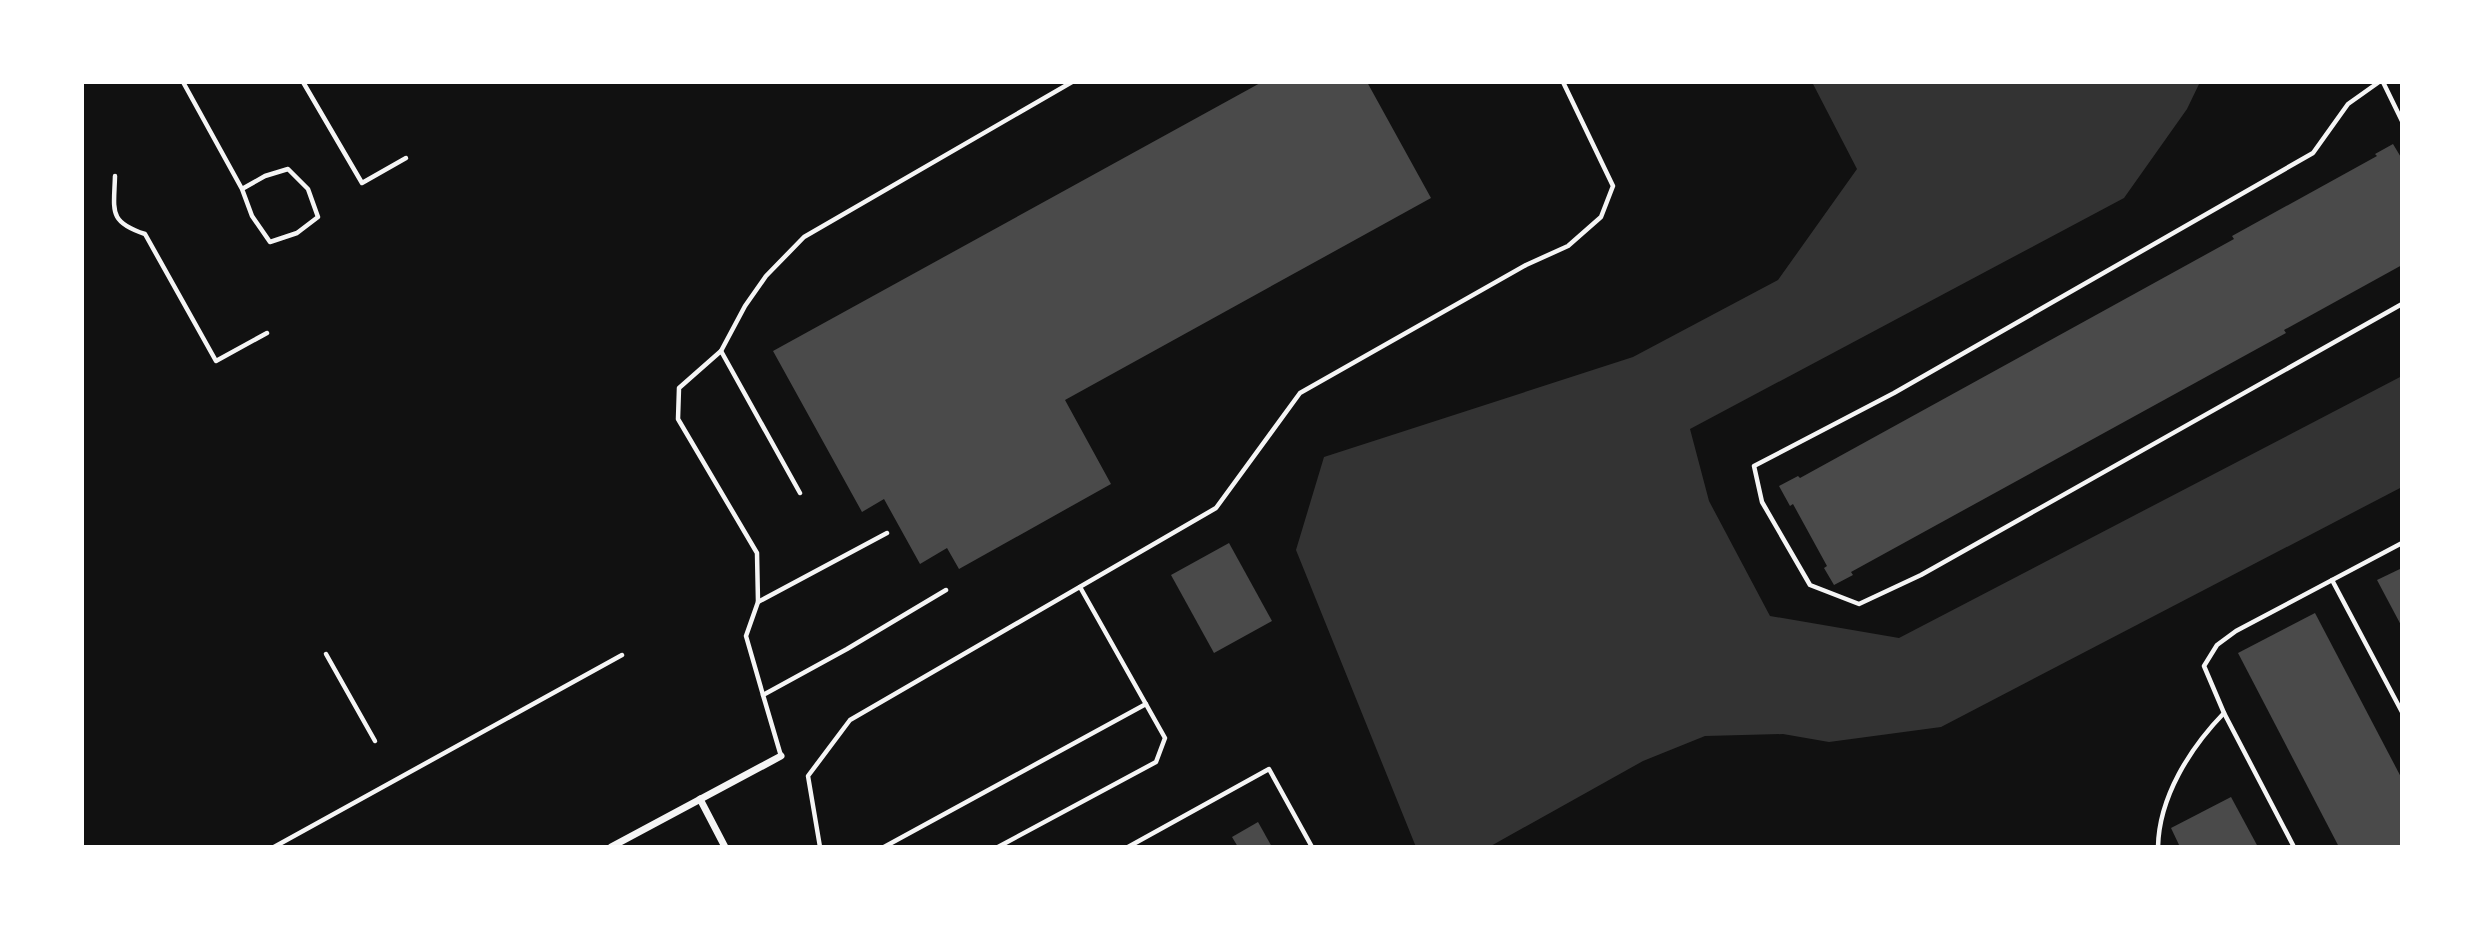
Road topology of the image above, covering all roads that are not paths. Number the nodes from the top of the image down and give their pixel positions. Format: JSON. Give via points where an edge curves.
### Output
{"nodes":[{"id":1,"x":183,"y":82,"type":"edge"},
{"id":2,"x":303,"y":82,"type":"edge"},
{"id":3,"x":1072,"y":82,"type":"edge"},
{"id":4,"x":1563,"y":82,"type":"edge"},
{"id":5,"x":2381,"y":82,"type":"edge"},
{"id":6,"x":2402,"y":121,"type":"edge"},
{"id":7,"x":406,"y":158,"type":"dead end"},
{"id":8,"x":114,"y":176,"type":"dead end"},
{"id":9,"x":242,"y":189,"type":"junction"},
{"id":10,"x":2402,"y":304,"type":"edge"},
{"id":11,"x":267,"y":333,"type":"dead end"},
{"id":12,"x":721,"y":351,"type":"junction"},
{"id":13,"x":800,"y":494,"type":"dead end"},
{"id":14,"x":887,"y":533,"type":"dead end"},
{"id":15,"x":2402,"y":543,"type":"edge"},
{"id":16,"x":2332,"y":580,"type":"junction"},
{"id":17,"x":1080,"y":587,"type":"junction"},
{"id":18,"x":947,"y":590,"type":"dead end"},
{"id":19,"x":758,"y":602,"type":"junction"},
{"id":20,"x":326,"y":654,"type":"dead end"},
{"id":21,"x":622,"y":655,"type":"dead end"},
{"id":22,"x":763,"y":695,"type":"junction"},
{"id":23,"x":1146,"y":704,"type":"junction"},
{"id":24,"x":2402,"y":712,"type":"edge"},
{"id":25,"x":2224,"y":713,"type":"junction"},
{"id":26,"x":375,"y":741,"type":"dead end"},
{"id":27,"x":781,"y":756,"type":"joint"},
{"id":28,"x":700,"y":799,"type":"junction"},
{"id":29,"x":274,"y":847,"type":"edge"},
{"id":30,"x":611,"y":847,"type":"edge"},
{"id":31,"x":725,"y":847,"type":"edge"},
{"id":32,"x":820,"y":847,"type":"edge"},
{"id":33,"x":884,"y":847,"type":"edge"},
{"id":34,"x":998,"y":847,"type":"edge"},
{"id":35,"x":1128,"y":847,"type":"edge"},
{"id":36,"x":1312,"y":847,"type":"edge"},
{"id":37,"x":2158,"y":847,"type":"edge"},
{"id":38,"x":2294,"y":847,"type":"edge"}],
"edges":[{"from":1,"to":9,"type":"lane"},
{"from":2,"to":7,"type":"lane","via":[[362,183]]},
{"from":3,"to":12,"type":"lane","via":[[804,237],[766,276]]},
{"from":4,"to":17,"type":"lane","via":[[1613,186],[1601,217],[1568,246],[1526,265],[1300,393],[1216,508]]},
{"from":5,"to":6,"type":"lane"},
{"from":5,"to":10,"type":"lane","via":[[2348,104],[2313,153],[1894,393],[1754,466],[1762,502],[1810,585],[1859,604],[1921,575]]},
{"from":8,"to":11,"type":"lane","via":[[114,210],[124,227],[145,234],[216,361]]},
{"from":9,"to":9,"type":"lane","via":[[252,216],[270,242],[297,233],[318,218],[308,189],[288,169]]},
{"from":12,"to":13,"type":"lane"},
{"from":12,"to":19,"type":"lane","via":[[679,388],[678,419],[757,553]]},
{"from":14,"to":19,"type":"lane"},
{"from":15,"to":16,"type":"lane"},
{"from":16,"to":24,"type":"lane"},
{"from":16,"to":25,"type":"lane","via":[[2217,645],[2204,666]]},
{"from":17,"to":23,"type":"lane"},
{"from":17,"to":32,"type":"lane","via":[[850,720],[808,776]]},
{"from":18,"to":22,"type":"lane"},
{"from":19,"to":22,"type":"lane","via":[[746,636]]},
{"from":20,"to":26,"type":"lane"},
{"from":21,"to":29,"type":"lane"},
{"from":22,"to":27,"type":"lane"},
{"from":23,"to":33,"type":"lane"},
{"from":23,"to":34,"type":"lane","via":[[1166,738],[1156,762]]},
{"from":25,"to":37,"type":"lane","via":[[2207,731],[2171,789]]},
{"from":25,"to":38,"type":"lane"},
{"from":27,"to":28,"type":"street"},
{"from":28,"to":30,"type":"street"},
{"from":28,"to":31,"type":"street"},
{"from":35,"to":36,"type":"lane","via":[[1269,769]]}]}
